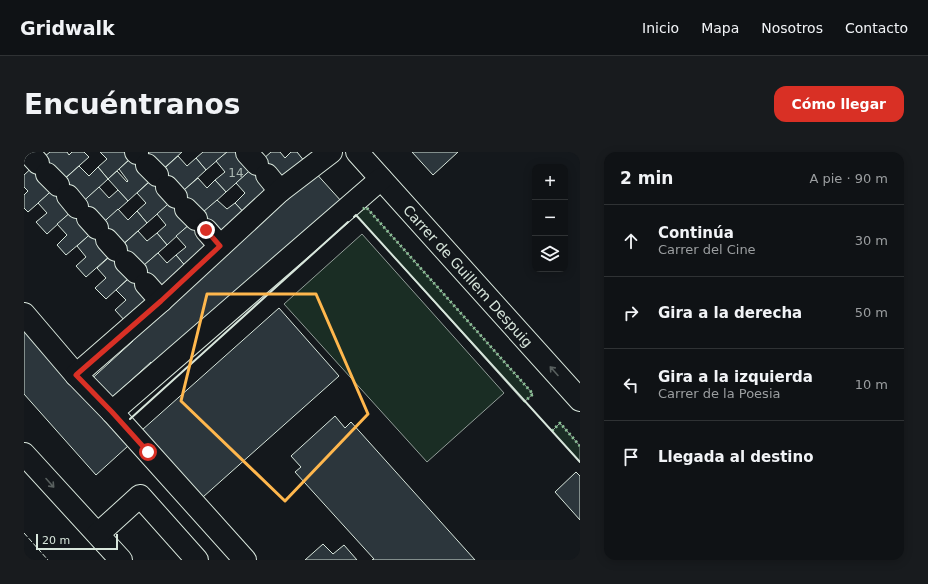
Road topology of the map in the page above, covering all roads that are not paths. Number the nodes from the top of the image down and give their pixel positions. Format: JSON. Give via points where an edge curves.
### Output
{"nodes":[{"id":1,"x":331,"y":152,"type":"edge"},
{"id":2,"x":357,"y":152,"type":"edge"},
{"id":3,"x":381,"y":179,"type":"junction"},
{"id":4,"x":167,"y":187,"type":"edge"},
{"id":5,"x":87,"y":218,"type":"dead end"},
{"id":6,"x":220,"y":246,"type":"junction"},
{"id":7,"x":161,"y":301,"type":"junction"},
{"id":8,"x":24,"y":314,"type":"edge"},
{"id":9,"x":76,"y":375,"type":"junction"},
{"id":10,"x":580,"y":400,"type":"edge"},
{"id":11,"x":112,"y":412,"type":"junction"},
{"id":12,"x":24,"y":454,"type":"edge"},
{"id":13,"x":98,"y":534,"type":"junction"},
{"id":14,"x":121,"y":560,"type":"edge"},
{"id":15,"x":197,"y":560,"type":"edge"},
{"id":16,"x":245,"y":560,"type":"edge"}],
"edges":[{"from":1,"to":6,"type":"street","via":[[263,171]]},
{"from":2,"to":3,"type":"street","name":"Carrer de Guillem Despuig"},
{"from":10,"to":3,"type":"street","name":"Carrer de Guillem Despuig","one_way":true},
{"from":3,"to":11,"type":"street"},
{"from":4,"to":6,"type":"street"},
{"from":5,"to":7,"type":"street"},
{"from":6,"to":7,"type":"street"},
{"from":7,"to":9,"type":"street"},
{"from":8,"to":9,"type":"street"},
{"from":9,"to":11,"type":"street"},
{"from":11,"to":16,"type":"street"},
{"from":12,"to":13,"type":"street","one_way":true},
{"from":13,"to":14,"type":"street"},
{"from":13,"to":15,"type":"street","via":[[140,496]]}]}
